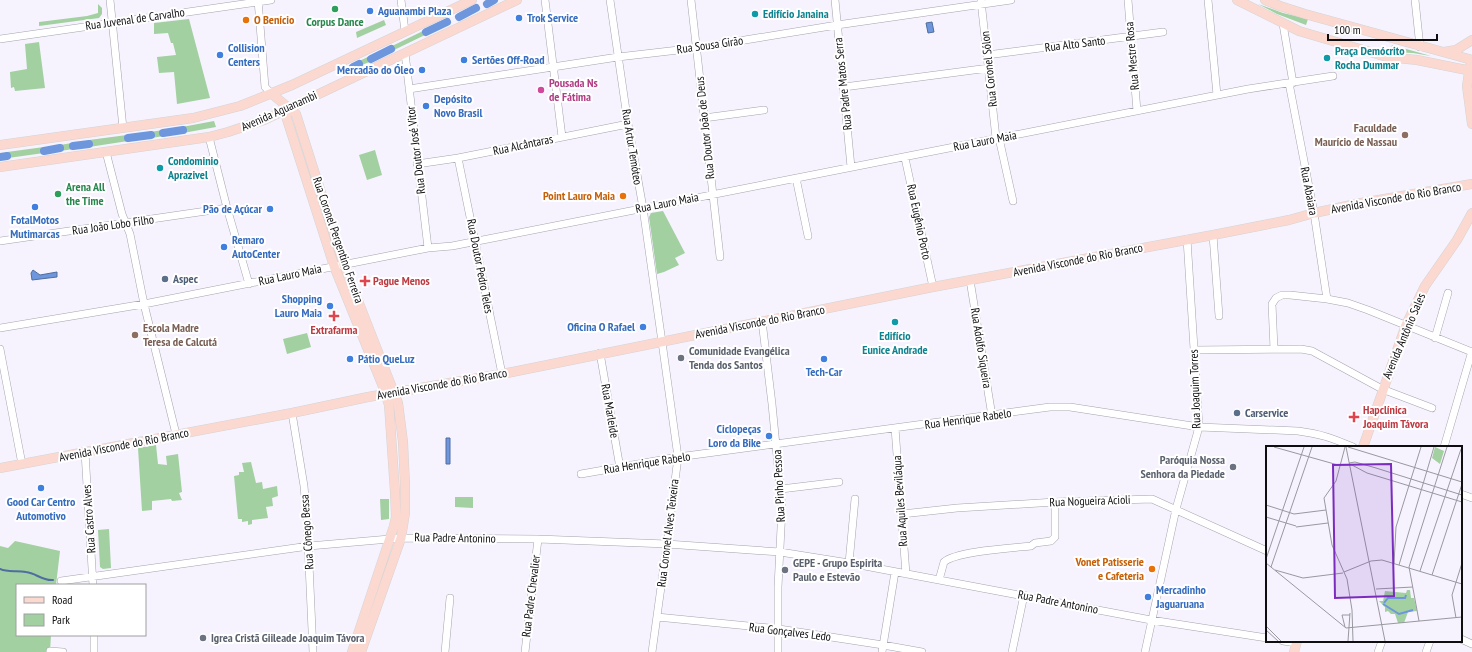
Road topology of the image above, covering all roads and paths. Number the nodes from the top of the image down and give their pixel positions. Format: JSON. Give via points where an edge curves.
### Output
{"nodes":[{"id":1,"x":110,"y":0,"type":"edge"},
{"id":2,"x":271,"y":0,"type":"edge"},
{"id":3,"x":401,"y":0,"type":"edge"},
{"id":4,"x":472,"y":0,"type":"edge"},
{"id":5,"x":517,"y":0,"type":"edge"},
{"id":6,"x":545,"y":0,"type":"edge"},
{"id":7,"x":610,"y":0,"type":"edge"},
{"id":8,"x":691,"y":0,"type":"edge"},
{"id":9,"x":835,"y":0,"type":"edge"},
{"id":10,"x":1011,"y":0,"type":"edge"},
{"id":11,"x":1128,"y":0,"type":"edge"},
{"id":12,"x":1208,"y":0,"type":"edge"},
{"id":13,"x":1237,"y":0,"type":"edge"},
{"id":14,"x":1265,"y":0,"type":"edge"},
{"id":15,"x":1415,"y":0,"type":"edge"},
{"id":16,"x":258,"y":1,"type":"edge"},
{"id":17,"x":981,"y":2,"type":"edge"},
{"id":18,"x":112,"y":22,"type":"junction"},
{"id":19,"x":1283,"y":24,"type":"junction"},
{"id":20,"x":837,"y":25,"type":"junction"},
{"id":21,"x":405,"y":31,"type":"junction"},
{"id":22,"x":1162,"y":32,"type":"dead end"},
{"id":23,"x":1130,"y":37,"type":"junction"},
{"id":24,"x":0,"y":39,"type":"edge"},
{"id":25,"x":1472,"y":40,"type":"edge"},
{"id":26,"x":1420,"y":47,"type":"junction"},
{"id":27,"x":696,"y":48,"type":"junction"},
{"id":28,"x":1441,"y":52,"type":"junction"},
{"id":29,"x":405,"y":53,"type":"junction"},
{"id":30,"x":987,"y":55,"type":"junction"},
{"id":31,"x":618,"y":57,"type":"junction"},
{"id":32,"x":1472,"y":59,"type":"edge"},
{"id":33,"x":553,"y":67,"type":"junction"},
{"id":34,"x":989,"y":68,"type":"junction"},
{"id":35,"x":1470,"y":70,"type":"edge"},
{"id":36,"x":1333,"y":76,"type":"dead end"},
{"id":37,"x":1291,"y":83,"type":"junction"},
{"id":38,"x":844,"y":87,"type":"junction"},
{"id":39,"x":409,"y":89,"type":"junction"},
{"id":40,"x":272,"y":94,"type":"junction"},
{"id":41,"x":1217,"y":95,"type":"junction"},
{"id":42,"x":286,"y":109,"type":"junction"},
{"id":43,"x":764,"y":110,"type":"dead end"},
{"id":44,"x":1137,"y":111,"type":"junction"},
{"id":45,"x":704,"y":118,"type":"junction"},
{"id":46,"x":628,"y":124,"type":"junction"},
{"id":47,"x":1472,"y":124,"type":"edge"},
{"id":48,"x":123,"y":128,"type":"junction"},
{"id":49,"x":209,"y":137,"type":"junction"},
{"id":50,"x":562,"y":137,"type":"junction"},
{"id":51,"x":997,"y":138,"type":"junction"},
{"id":52,"x":0,"y":145,"type":"edge"},
{"id":53,"x":106,"y":152,"type":"junction"},
{"id":54,"x":458,"y":158,"type":"junction"},
{"id":55,"x":905,"y":158,"type":"junction"},
{"id":56,"x":418,"y":164,"type":"junction"},
{"id":57,"x":0,"y":167,"type":"edge"},
{"id":58,"x":851,"y":167,"type":"junction"},
{"id":59,"x":796,"y":178,"type":"junction"},
{"id":60,"x":1472,"y":184,"type":"edge"},
{"id":61,"x":712,"y":194,"type":"junction"},
{"id":62,"x":1013,"y":201,"type":"dead end"},
{"id":63,"x":227,"y":208,"type":"junction"},
{"id":64,"x":643,"y":208,"type":"junction"},
{"id":65,"x":1314,"y":213,"type":"junction"},
{"id":66,"x":1471,"y":216,"type":"edge"},
{"id":67,"x":126,"y":223,"type":"junction"},
{"id":68,"x":1213,"y":235,"type":"junction"},
{"id":69,"x":808,"y":236,"type":"dead end"},
{"id":70,"x":1187,"y":240,"type":"junction"},
{"id":71,"x":0,"y":241,"type":"edge"},
{"id":72,"x":475,"y":241,"type":"junction"},
{"id":73,"x":428,"y":248,"type":"junction"},
{"id":74,"x":720,"y":257,"type":"dead end"},
{"id":75,"x":344,"y":265,"type":"junction"},
{"id":76,"x":334,"y":266,"type":"junction"},
{"id":77,"x":970,"y":280,"type":"junction"},
{"id":78,"x":249,"y":284,"type":"junction"},
{"id":79,"x":933,"y":287,"type":"junction"},
{"id":80,"x":1448,"y":293,"type":"dead end"},
{"id":81,"x":1327,"y":299,"type":"junction"},
{"id":82,"x":144,"y":304,"type":"junction"},
{"id":83,"x":1219,"y":316,"type":"dead end"},
{"id":84,"x":762,"y":321,"type":"junction"},
{"id":85,"x":1406,"y":326,"type":"junction"},
{"id":86,"x":0,"y":328,"type":"edge"},
{"id":87,"x":1435,"y":338,"type":"junction"},
{"id":88,"x":662,"y":342,"type":"junction"},
{"id":89,"x":0,"y":349,"type":"edge"},
{"id":90,"x":1274,"y":349,"type":"junction"},
{"id":91,"x":1195,"y":350,"type":"junction"},
{"id":92,"x":1472,"y":352,"type":"edge"},
{"id":93,"x":600,"y":353,"type":"junction"},
{"id":94,"x":502,"y":374,"type":"junction"},
{"id":95,"x":1382,"y":389,"type":"junction"},
{"id":96,"x":390,"y":393,"type":"junction"},
{"id":97,"x":1432,"y":408,"type":"dead end"},
{"id":98,"x":292,"y":413,"type":"junction"},
{"id":99,"x":992,"y":416,"type":"junction"},
{"id":100,"x":1199,"y":427,"type":"junction"},
{"id":101,"x":895,"y":428,"type":"junction"},
{"id":102,"x":176,"y":434,"type":"junction"},
{"id":103,"x":777,"y":445,"type":"junction"},
{"id":104,"x":1351,"y":446,"type":"edge"},
{"id":105,"x":1363,"y":446,"type":"edge"},
{"id":106,"x":1444,"y":446,"type":"edge"},
{"id":107,"x":85,"y":452,"type":"junction"},
{"id":108,"x":678,"y":458,"type":"junction"},
{"id":109,"x":22,"y":464,"type":"junction"},
{"id":110,"x":0,"y":468,"type":"edge"},
{"id":111,"x":620,"y":468,"type":"junction"},
{"id":112,"x":580,"y":474,"type":"dead end"},
{"id":113,"x":839,"y":482,"type":"dead end"},
{"id":114,"x":781,"y":490,"type":"junction"},
{"id":115,"x":1462,"y":494,"type":"edge"},
{"id":116,"x":1472,"y":498,"type":"edge"},
{"id":117,"x":855,"y":499,"type":"dead end"},
{"id":118,"x":1054,"y":502,"type":"junction"},
{"id":119,"x":1176,"y":509,"type":"junction"},
{"id":120,"x":902,"y":514,"type":"junction"},
{"id":121,"x":401,"y":538,"type":"junction"},
{"id":122,"x":391,"y":539,"type":"junction"},
{"id":123,"x":538,"y":539,"type":"junction"},
{"id":124,"x":667,"y":544,"type":"junction"},
{"id":125,"x":309,"y":546,"type":"junction"},
{"id":126,"x":1266,"y":551,"type":"edge"},
{"id":127,"x":780,"y":552,"type":"junction"},
{"id":128,"x":849,"y":563,"type":"junction"},
{"id":129,"x":895,"y":572,"type":"junction"},
{"id":130,"x":906,"y":574,"type":"junction"},
{"id":131,"x":93,"y":577,"type":"junction"},
{"id":132,"x":939,"y":580,"type":"junction"},
{"id":133,"x":61,"y":581,"type":"dead end"},
{"id":134,"x":93,"y":584,"type":"edge"},
{"id":135,"x":1024,"y":595,"type":"junction"},
{"id":136,"x":450,"y":598,"type":"dead end"},
{"id":137,"x":657,"y":617,"type":"junction"},
{"id":138,"x":1151,"y":620,"type":"junction"},
{"id":139,"x":779,"y":629,"type":"junction"},
{"id":140,"x":94,"y":636,"type":"edge"},
{"id":141,"x":1266,"y":638,"type":"edge"},
{"id":142,"x":1462,"y":639,"type":"edge"},
{"id":143,"x":1286,"y":642,"type":"edge"},
{"id":144,"x":1382,"y":642,"type":"edge"},
{"id":145,"x":1430,"y":642,"type":"edge"},
{"id":146,"x":1472,"y":644,"type":"edge"},
{"id":147,"x":1296,"y":645,"type":"edge"},
{"id":148,"x":883,"y":648,"type":"edge"},
{"id":149,"x":50,"y":651,"type":"edge"},
{"id":150,"x":63,"y":652,"type":"edge"},
{"id":151,"x":94,"y":652,"type":"edge"},
{"id":152,"x":313,"y":652,"type":"edge"},
{"id":153,"x":352,"y":652,"type":"edge"},
{"id":154,"x":361,"y":652,"type":"edge"},
{"id":155,"x":445,"y":652,"type":"edge"},
{"id":156,"x":525,"y":652,"type":"edge"},
{"id":157,"x":652,"y":652,"type":"edge"},
{"id":158,"x":778,"y":652,"type":"edge"},
{"id":159,"x":922,"y":652,"type":"edge"},
{"id":160,"x":1012,"y":652,"type":"edge"},
{"id":161,"x":1145,"y":652,"type":"edge"},
{"id":162,"x":1378,"y":652,"type":"edge"},
{"id":163,"x":1426,"y":652,"type":"edge"}],
"edges":[{"from":1,"to":18,"type":"street"},
{"from":2,"to":16,"type":"street","name":"Rua Juvenal de Carvalho"},
{"from":3,"to":21,"type":"street"},
{"from":4,"to":21,"type":"main road","name":"Avenida Aguanambi"},
{"from":5,"to":29,"type":"main road","name":"Avenida Aguanambi"},
{"from":6,"to":33,"type":"street"},
{"from":7,"to":31,"type":"street","name":"Rua Artur Temóteo"},
{"from":8,"to":27,"type":"street","name":"Rua Doutor João de Deus"},
{"from":9,"to":20,"type":"street","name":"Rua Padre Matos Serra"},
{"from":10,"to":17,"type":"street","name":"Rua Sousa Girão"},
{"from":11,"to":23,"type":"street","name":"Rua Mestre Rosa"},
{"from":12,"to":41,"type":"street"},
{"from":13,"to":19,"type":"main road"},
{"from":14,"to":26,"type":"main road"},
{"from":15,"to":26,"type":"street"},
{"from":16,"to":18,"type":"street","name":"Rua Juvenal de Carvalho"},
{"from":16,"to":40,"type":"street","name":"Rua Coronel Pergentino Ferreira","via":[[265,87]]},
{"from":17,"to":20,"type":"street","name":"Rua Sousa Girão"},
{"from":17,"to":30,"type":"street","name":"Rua Coronel Sólon"},
{"from":18,"to":24,"type":"street","name":"Rua Juvenal de Carvalho"},
{"from":18,"to":48,"type":"street"},
{"from":19,"to":35,"type":"main road","via":[[1387,57]]},
{"from":19,"to":37,"type":"street","name":"Rua Abaiara"},
{"from":20,"to":27,"type":"street","name":"Rua Sousa Girão"},
{"from":20,"to":38,"type":"street","name":"Rua Padre Matos Serra"},
{"from":21,"to":40,"type":"main road","name":"Avenida Aguanambi"},
{"from":22,"to":23,"type":"street","name":"Rua Alto Santo"},
{"from":23,"to":30,"type":"street","name":"Rua Alto Santo"},
{"from":23,"to":44,"type":"street","name":"Rua Mestre Rosa"},
{"from":25,"to":28,"type":"main road","via":[[1456,50]]},
{"from":26,"to":28,"type":"main road"},
{"from":27,"to":31,"type":"street","name":"Rua Sousa Girão"},
{"from":27,"to":45,"type":"street","name":"Rua Doutor João de Deus"},
{"from":28,"to":32,"type":"main road"},
{"from":29,"to":39,"type":"street","name":"Rua Doutor José Vitor"},
{"from":29,"to":42,"type":"main road","name":"Avenida Aguanambi"},
{"from":30,"to":34,"type":"street","name":"Rua Coronel Sólon"},
{"from":31,"to":33,"type":"street","name":"Rua Sousa Girão"},
{"from":31,"to":46,"type":"street","name":"Rua Artur Temóteo"},
{"from":32,"to":35,"type":"main road"},
{"from":33,"to":39,"type":"street","name":"Rua Sousa Girão"},
{"from":33,"to":50,"type":"street"},
{"from":34,"to":38,"type":"street"},
{"from":34,"to":51,"type":"street","name":"Rua Coronel Sólon"},
{"from":35,"to":47,"type":"main road","via":[[1467,86]]},
{"from":36,"to":37,"type":"street","name":"Rua Lauro Maia"},
{"from":37,"to":41,"type":"street","name":"Rua Lauro Maia"},
{"from":37,"to":65,"type":"street","name":"Rua Abaiara"},
{"from":38,"to":58,"type":"street","name":"Rua Padre Matos Serra"},
{"from":39,"to":56,"type":"street","name":"Rua Doutor José Vitor"},
{"from":40,"to":42,"type":"main road","name":"Rua Coronel Pergentino Ferreira"},
{"from":40,"to":48,"type":"main road","name":"Avenida Aguanambi","via":[[215,113]]},
{"from":41,"to":44,"type":"street","name":"Rua Lauro Maia"},
{"from":42,"to":49,"type":"main road","name":"Avenida Aguanambi","via":[[249,126]]},
{"from":42,"to":75,"type":"main road","name":"Rua Coronel Pergentino Ferreira","via":[[298,118]]},
{"from":42,"to":76,"type":"main road","name":"Rua Coronel Pergentino Ferreira"},
{"from":43,"to":45,"type":"street"},
{"from":44,"to":51,"type":"street","name":"Rua Lauro Maia"},
{"from":45,"to":61,"type":"street","name":"Rua Doutor João de Deus"},
{"from":46,"to":50,"type":"street","name":"Rua Alcântaras"},
{"from":46,"to":64,"type":"street","name":"Rua Artur Temóteo"},
{"from":48,"to":52,"type":"main road","name":"Avenida Aguanambi"},
{"from":49,"to":53,"type":"main road","name":"Avenida Aguanambi"},
{"from":49,"to":63,"type":"street"},
{"from":50,"to":54,"type":"street","name":"Rua Alcântaras"},
{"from":51,"to":55,"type":"street","name":"Rua Lauro Maia"},
{"from":51,"to":62,"type":"street","name":"Rua Coronel Sólon"},
{"from":53,"to":57,"type":"main road","name":"Avenida Aguanambi"},
{"from":53,"to":67,"type":"street"},
{"from":54,"to":56,"type":"street","name":"Rua Alcântaras"},
{"from":54,"to":72,"type":"street","name":"Rua Doutor Pedro Teles"},
{"from":55,"to":58,"type":"street","name":"Rua Lauro Maia"},
{"from":55,"to":79,"type":"street","name":"Rua Eugênio Porto"},
{"from":56,"to":73,"type":"street","name":"Rua Doutor José Vitor"},
{"from":58,"to":59,"type":"street","name":"Rua Lauro Maia"},
{"from":59,"to":61,"type":"street","name":"Rua Lauro Maia"},
{"from":59,"to":69,"type":"street"},
{"from":60,"to":65,"type":"main road","name":"Avenida Visconde do Rio Branco"},
{"from":61,"to":64,"type":"street","name":"Rua Lauro Maia"},
{"from":61,"to":74,"type":"street","name":"Rua Doutor João de Deus"},
{"from":63,"to":67,"type":"street","name":"Rua João Lobo Filho"},
{"from":63,"to":78,"type":"street"},
{"from":64,"to":72,"type":"street","name":"Rua Lauro Maia"},
{"from":64,"to":88,"type":"street","name":"Rua Artur Temóteo"},
{"from":65,"to":68,"type":"main road","name":"Avenida Visconde do Rio Branco"},
{"from":65,"to":81,"type":"street","name":"Rua Abaiara"},
{"from":66,"to":85,"type":"main road","name":"Avenida Antônio Sales","via":[[1425,286]]},
{"from":67,"to":71,"type":"street","name":"Rua João Lobo Filho"},
{"from":67,"to":82,"type":"street"},
{"from":68,"to":70,"type":"main road","name":"Avenida Visconde do Rio Branco"},
{"from":68,"to":83,"type":"street"},
{"from":70,"to":77,"type":"main road","name":"Avenida Visconde do Rio Branco"},
{"from":70,"to":91,"type":"street","name":"Rua Joaquim Torres"},
{"from":72,"to":73,"type":"street","name":"Rua Lauro Maia"},
{"from":72,"to":94,"type":"street","name":"Rua Doutor Pedro Teles"},
{"from":73,"to":75,"type":"street","name":"Rua Lauro Maia"},
{"from":75,"to":76,"type":"street","name":"Rua Lauro Maia"},
{"from":75,"to":96,"type":"main road","name":"Rua Coronel Pergentino Ferreira"},
{"from":76,"to":78,"type":"street","name":"Rua Lauro Maia"},
{"from":76,"to":96,"type":"main road","name":"Rua Coronel Pergentino Ferreira"},
{"from":77,"to":79,"type":"main road","name":"Avenida Visconde do Rio Branco"},
{"from":77,"to":99,"type":"street","name":"Rua Adolfo Siqueira"},
{"from":78,"to":82,"type":"street","name":"Rua Lauro Maia"},
{"from":79,"to":84,"type":"main road","name":"Avenida Visconde do Rio Branco"},
{"from":80,"to":87,"type":"street"},
{"from":81,"to":85,"type":"street","via":[[1357,306]]},
{"from":81,"to":90,"type":"street","via":[[1290,295],[1276,298],[1272,308]]},
{"from":82,"to":86,"type":"street","name":"Rua Lauro Maia"},
{"from":82,"to":102,"type":"street"},
{"from":84,"to":88,"type":"main road","name":"Avenida Visconde do Rio Branco"},
{"from":84,"to":103,"type":"street","name":"Rua Pinho Pessoa"},
{"from":85,"to":87,"type":"street"},
{"from":85,"to":95,"type":"main road","name":"Avenida Antônio Sales"},
{"from":87,"to":92,"type":"street"},
{"from":88,"to":93,"type":"main road","name":"Avenida Visconde do Rio Branco"},
{"from":88,"to":108,"type":"street","name":"Rua Coronel Alves Teixeira"},
{"from":89,"to":109,"type":"street"},
{"from":90,"to":91,"type":"street"},
{"from":90,"to":95,"type":"street","via":[[1312,351]]},
{"from":91,"to":100,"type":"street","name":"Rua Joaquim Torres"},
{"from":92,"to":106,"type":"street"},
{"from":93,"to":94,"type":"main road","name":"Avenida Visconde do Rio Branco"},
{"from":93,"to":111,"type":"street","name":"Rua Marleide"},
{"from":94,"to":96,"type":"main road","name":"Avenida Visconde do Rio Branco"},
{"from":95,"to":97,"type":"street"},
{"from":95,"to":105,"type":"main road","name":"Avenida Antônio Sales"},
{"from":96,"to":98,"type":"main road","name":"Avenida Visconde do Rio Branco"},
{"from":96,"to":121,"type":"main road","name":"Rua Coronel Pergentino Ferreira","via":[[398,403],[403,442],[406,513]]},
{"from":96,"to":122,"type":"main road","name":"Rua Coronel Pergentino Ferreira","via":[[388,405],[396,509]]},
{"from":98,"to":102,"type":"main road","name":"Avenida Visconde do Rio Branco"},
{"from":98,"to":125,"type":"street","name":"Rua Cônego Bessa","via":[[304,486]]},
{"from":99,"to":100,"type":"street","name":"Rua Henrique Rabelo","via":[[1050,407],[1070,407]]},
{"from":99,"to":101,"type":"street","name":"Rua Henrique Rabelo"},
{"from":100,"to":104,"type":"street","name":"Rua Henrique Rabelo","via":[[1313,433],[1328,436]]},
{"from":100,"to":119,"type":"street","name":"Rua Joaquim Torres"},
{"from":101,"to":103,"type":"street","name":"Rua Henrique Rabelo"},
{"from":101,"to":120,"type":"street","name":"Rua Aquiles Beviláqua"},
{"from":102,"to":107,"type":"main road","name":"Avenida Visconde do Rio Branco"},
{"from":103,"to":108,"type":"street","name":"Rua Henrique Rabelo"},
{"from":103,"to":114,"type":"street","name":"Rua Pinho Pessoa"},
{"from":107,"to":109,"type":"main road","name":"Avenida Visconde do Rio Branco"},
{"from":107,"to":131,"type":"street","name":"Rua Castro Alves"},
{"from":108,"to":111,"type":"street","name":"Rua Henrique Rabelo"},
{"from":108,"to":124,"type":"street","name":"Rua Coronel Alves Teixeira"},
{"from":109,"to":110,"type":"main road","name":"Avenida Visconde do Rio Branco"},
{"from":111,"to":112,"type":"street","name":"Rua Henrique Rabelo"},
{"from":113,"to":114,"type":"street"},
{"from":114,"to":127,"type":"street","name":"Rua Pinho Pessoa"},
{"from":115,"to":116,"type":"street"},
{"from":117,"to":128,"type":"street"},
{"from":118,"to":119,"type":"street","name":"Rua Nogueira Acioli","via":[[1152,499]]},
{"from":118,"to":120,"type":"street","name":"Rua Nogueira Acioli"},
{"from":118,"to":132,"type":"street","via":[[1055,537],[1051,541],[953,557],[944,562]]},
{"from":119,"to":126,"type":"street","name":"Rua Nogueira Acioli"},
{"from":119,"to":138,"type":"street","name":"Rua Joaquim Torres"},
{"from":120,"to":130,"type":"street","name":"Rua Aquiles Beviláqua"},
{"from":121,"to":122,"type":"street","name":"Rua Padre Antonino"},
{"from":121,"to":123,"type":"street","name":"Rua Padre Antonino"},
{"from":121,"to":154,"type":"main road","name":"Rua Coronel Pergentino Ferreira"},
{"from":122,"to":125,"type":"street","name":"Rua Padre Antonino"},
{"from":122,"to":153,"type":"main road","name":"Rua Coronel Pergentino Ferreira"},
{"from":123,"to":124,"type":"street","name":"Rua Padre Antonino"},
{"from":123,"to":156,"type":"street","name":"Rua Padre Chevalier"},
{"from":124,"to":127,"type":"street","name":"Rua Padre Antonino"},
{"from":124,"to":137,"type":"street","name":"Rua Coronel Alves Teixeira"},
{"from":125,"to":131,"type":"street","name":"Rua Padre Antonino"},
{"from":125,"to":152,"type":"street","name":"Rua Cônego Bessa"},
{"from":127,"to":128,"type":"street","name":"Rua Padre Antonino"},
{"from":127,"to":139,"type":"street","name":"Rua Pinho Pessoa"},
{"from":128,"to":129,"type":"street","name":"Rua Padre Antonino"},
{"from":129,"to":130,"type":"street","name":"Rua Padre Antonino"},
{"from":129,"to":148,"type":"street"},
{"from":130,"to":132,"type":"street","name":"Rua Padre Antonino"},
{"from":131,"to":133,"type":"street","name":"Rua Padre Antonino"},
{"from":131,"to":134,"type":"street","name":"Rua Castro Alves"},
{"from":132,"to":135,"type":"street","name":"Rua Padre Antonino"},
{"from":135,"to":138,"type":"street","name":"Rua Padre Antonino"},
{"from":135,"to":160,"type":"street"},
{"from":136,"to":155,"type":"street"},
{"from":137,"to":139,"type":"street","name":"Rua Gonçalves Ledo"},
{"from":137,"to":157,"type":"street","name":"Rua Coronel Alves Teixeira"},
{"from":138,"to":141,"type":"street","name":"Rua Padre Antonino"},
{"from":138,"to":161,"type":"street","name":"Rua Joaquim Torres"},
{"from":139,"to":148,"type":"street","name":"Rua Gonçalves Ledo"},
{"from":139,"to":158,"type":"street","name":"Rua Pinho Pessoa"},
{"from":140,"to":151,"type":"street"},
{"from":142,"to":146,"type":"street"},
{"from":143,"to":147,"type":"street"},
{"from":144,"to":162,"type":"street"},
{"from":145,"to":163,"type":"street"},
{"from":148,"to":159,"type":"street","name":"Rua Gonçalves Ledo"},
{"from":149,"to":150,"type":"street"}]}
